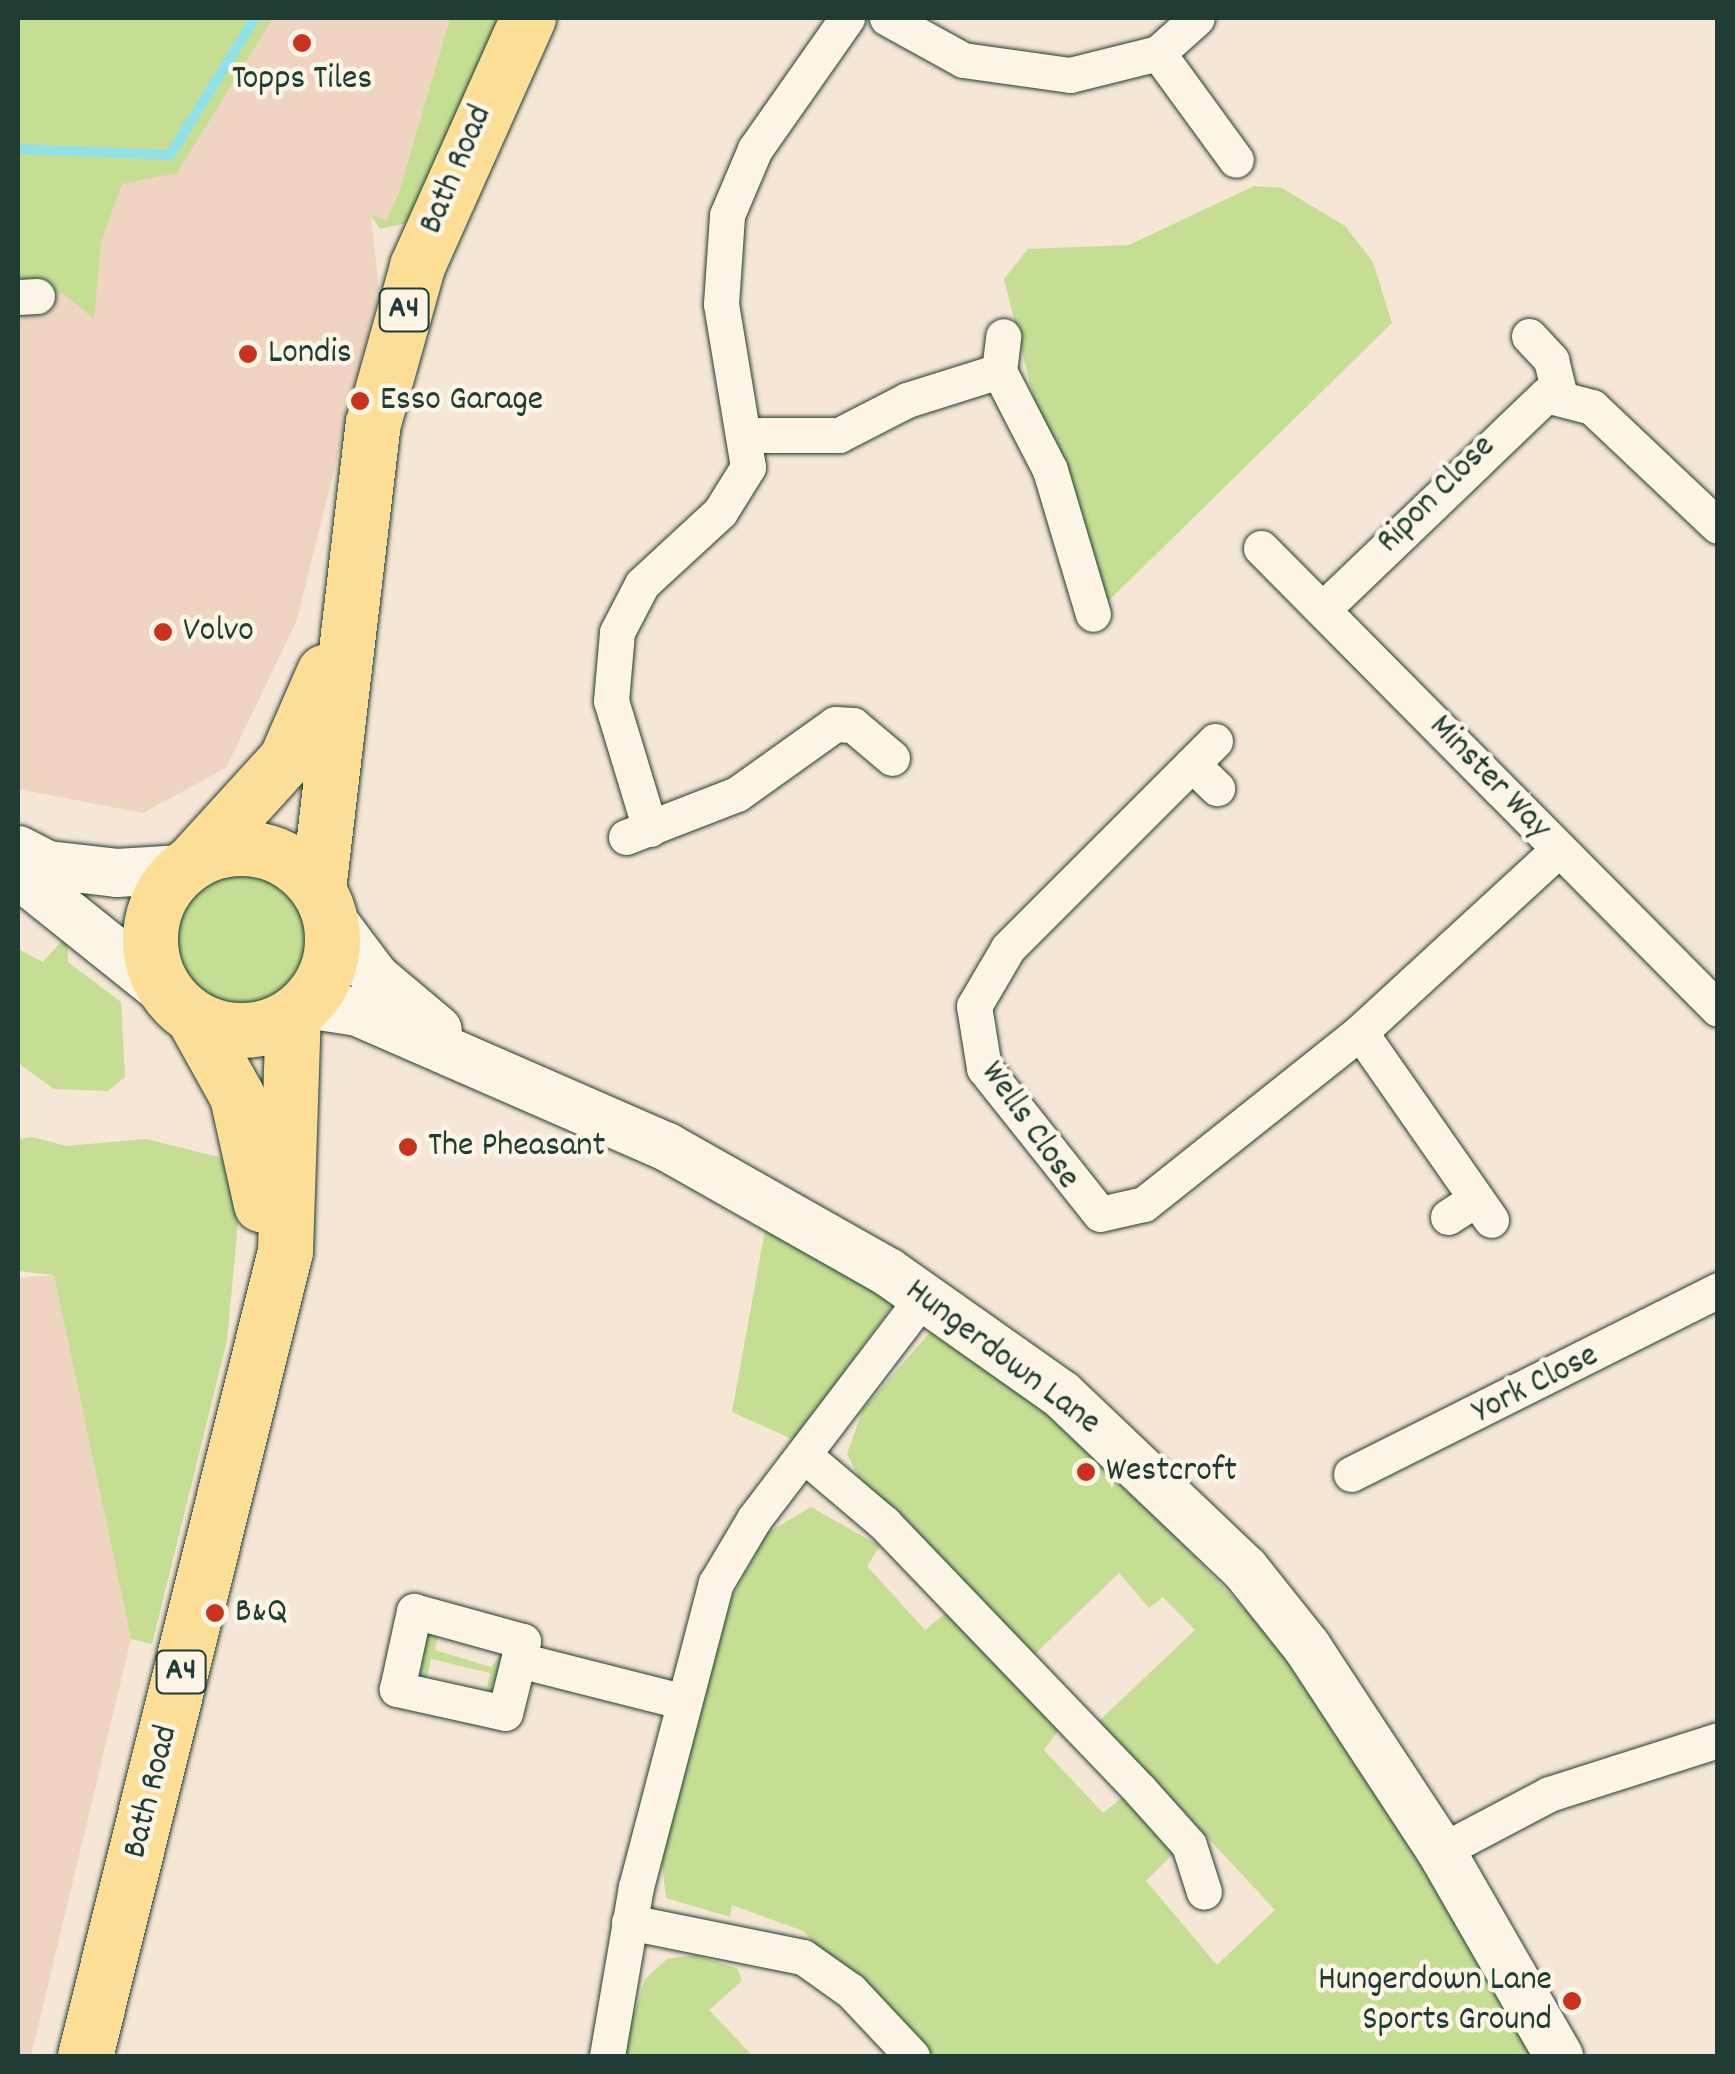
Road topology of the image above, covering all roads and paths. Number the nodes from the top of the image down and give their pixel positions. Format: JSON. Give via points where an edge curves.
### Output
{"nodes":[{"id":1,"x":528,"y":18,"type":"edge"},
{"id":2,"x":847,"y":18,"type":"edge"},
{"id":3,"x":887,"y":18,"type":"edge"},
{"id":4,"x":1197,"y":18,"type":"edge"},
{"id":5,"x":1158,"y":54,"type":"junction"},
{"id":6,"x":1236,"y":160,"type":"dead end"},
{"id":7,"x":1529,"y":336,"type":"dead end"},
{"id":8,"x":1558,"y":393,"type":"junction"},
{"id":9,"x":748,"y":435,"type":"junction"},
{"id":10,"x":1718,"y":526,"type":"edge"},
{"id":11,"x":1261,"y":548,"type":"dead end"},
{"id":12,"x":1323,"y":609,"type":"junction"},
{"id":13,"x":1093,"y":614,"type":"dead end"},
{"id":14,"x":346,"y":623,"type":"junction"},
{"id":15,"x":892,"y":758,"type":"dead end"},
{"id":16,"x":1208,"y":764,"type":"dead end"},
{"id":17,"x":1559,"y":849,"type":"junction"},
{"id":18,"x":18,"y":850,"type":"edge"},
{"id":19,"x":188,"y":864,"type":"junction"},
{"id":20,"x":18,"y":874,"type":"edge"},
{"id":21,"x":324,"y":903,"type":"junction"},
{"id":22,"x":180,"y":1006,"type":"junction"},
{"id":23,"x":300,"y":1010,"type":"junction"},
{"id":24,"x":1718,"y":1010,"type":"edge"},
{"id":25,"x":1360,"y":1032,"type":"junction"},
{"id":26,"x":478,"y":1062,"type":"junction"},
{"id":27,"x":1472,"y":1212,"type":"dead end"},
{"id":28,"x":1718,"y":1290,"type":"edge"},
{"id":29,"x":923,"y":1297,"type":"junction"},
{"id":30,"x":261,"y":1352,"type":"junction"},
{"id":31,"x":805,"y":1456,"type":"junction"},
{"id":32,"x":1365,"y":1457,"type":"dead end"},
{"id":33,"x":518,"y":1660,"type":"dead end"},
{"id":34,"x":681,"y":1701,"type":"junction"},
{"id":35,"x":1718,"y":1740,"type":"edge"},
{"id":36,"x":1442,"y":1851,"type":"junction"},
{"id":37,"x":1204,"y":1892,"type":"dead end"},
{"id":38,"x":629,"y":1922,"type":"junction"},
{"id":39,"x":85,"y":2056,"type":"edge"},
{"id":40,"x":608,"y":2056,"type":"edge"},
{"id":41,"x":912,"y":2056,"type":"edge"},
{"id":42,"x":1559,"y":2056,"type":"edge"}],
"edges":[{"from":1,"to":14,"type":"main road","name":"Bath Road","number":"A4","via":[[457,167],[393,346],[360,482]]},
{"from":2,"to":9,"type":"street","via":[[755,149],[727,215],[721,304]]},
{"from":3,"to":5,"type":"street","via":[[963,60],[1012,73],[1102,71]]},
{"from":4,"to":5,"type":"street"},
{"from":5,"to":6,"type":"street"},
{"from":7,"to":8,"type":"street","via":[[1551,360]]},
{"from":8,"to":10,"type":"street","via":[[1592,407]]},
{"from":8,"to":12,"type":"street","name":"Ripon Close","via":[[1522,410]]},
{"from":9,"to":13,"type":"street","via":[[839,436],[1001,354],[1026,435],[1050,470]]},
{"from":9,"to":15,"type":"street","via":[[737,490],[642,584],[617,632],[611,701],[638,833],[737,794],[835,724],[853,725]]},
{"from":11,"to":12,"type":"street","name":"Minster Way"},
{"from":12,"to":17,"type":"street","name":"Minster Way"},
{"from":14,"to":19,"type":"main road","name":"Bath Road","number":"A4","via":[[286,759]]},
{"from":14,"to":21,"type":"main road","name":"Bath Road","number":"A4"},
{"from":16,"to":25,"type":"street","name":"Wells Close","via":[[1008,948],[974,1006],[984,1068],[1092,1226],[1144,1204]]},
{"from":17,"to":24,"type":"street","name":"Minster Way"},
{"from":17,"to":25,"type":"street","name":"Wells Close"},
{"from":18,"to":19,"type":"main road","via":[[48,864],[117,872]]},
{"from":19,"to":21,"type":"main road","via":[[240,848],[271,852]]},
{"from":19,"to":22,"type":"main road","via":[[151,924]]},
{"from":20,"to":22,"type":"main road"},
{"from":21,"to":23,"type":"main road","via":[[328,963]]},
{"from":21,"to":26,"type":"main road","name":"Hungerdown Lane","via":[[375,977]]},
{"from":22,"to":23,"type":"main road","via":[[251,1031]]},
{"from":22,"to":30,"type":"main road","name":"Bath Road","number":"A4","via":[[237,1096],[262,1204]]},
{"from":23,"to":26,"type":"main road","name":"Hungerdown Lane","via":[[358,1012]]},
{"from":23,"to":30,"type":"main road","name":"Bath Road","number":"A4","via":[[284,1251]]},
{"from":25,"to":27,"type":"street"},
{"from":26,"to":29,"type":"main road","name":"Hungerdown Lane","via":[[667,1147]]},
{"from":28,"to":32,"type":"street","name":"York Close"},
{"from":29,"to":31,"type":"street"},
{"from":29,"to":36,"type":"main road","name":"Hungerdown Lane","via":[[1060,1394],[1245,1569],[1343,1696]]},
{"from":30,"to":39,"type":"main road","name":"Bath Road","number":"A4"},
{"from":31,"to":34,"type":"street","via":[[716,1582]]},
{"from":31,"to":37,"type":"street","via":[[884,1523],[1139,1789],[1189,1845]]},
{"from":33,"to":34,"type":"street"},
{"from":34,"to":38,"type":"street"},
{"from":35,"to":36,"type":"street","via":[[1549,1794]]},
{"from":36,"to":42,"type":"main road","name":"Hungerdown Lane"},
{"from":38,"to":40,"type":"street"},
{"from":38,"to":41,"type":"street","via":[[803,1957],[852,1991]]}]}
